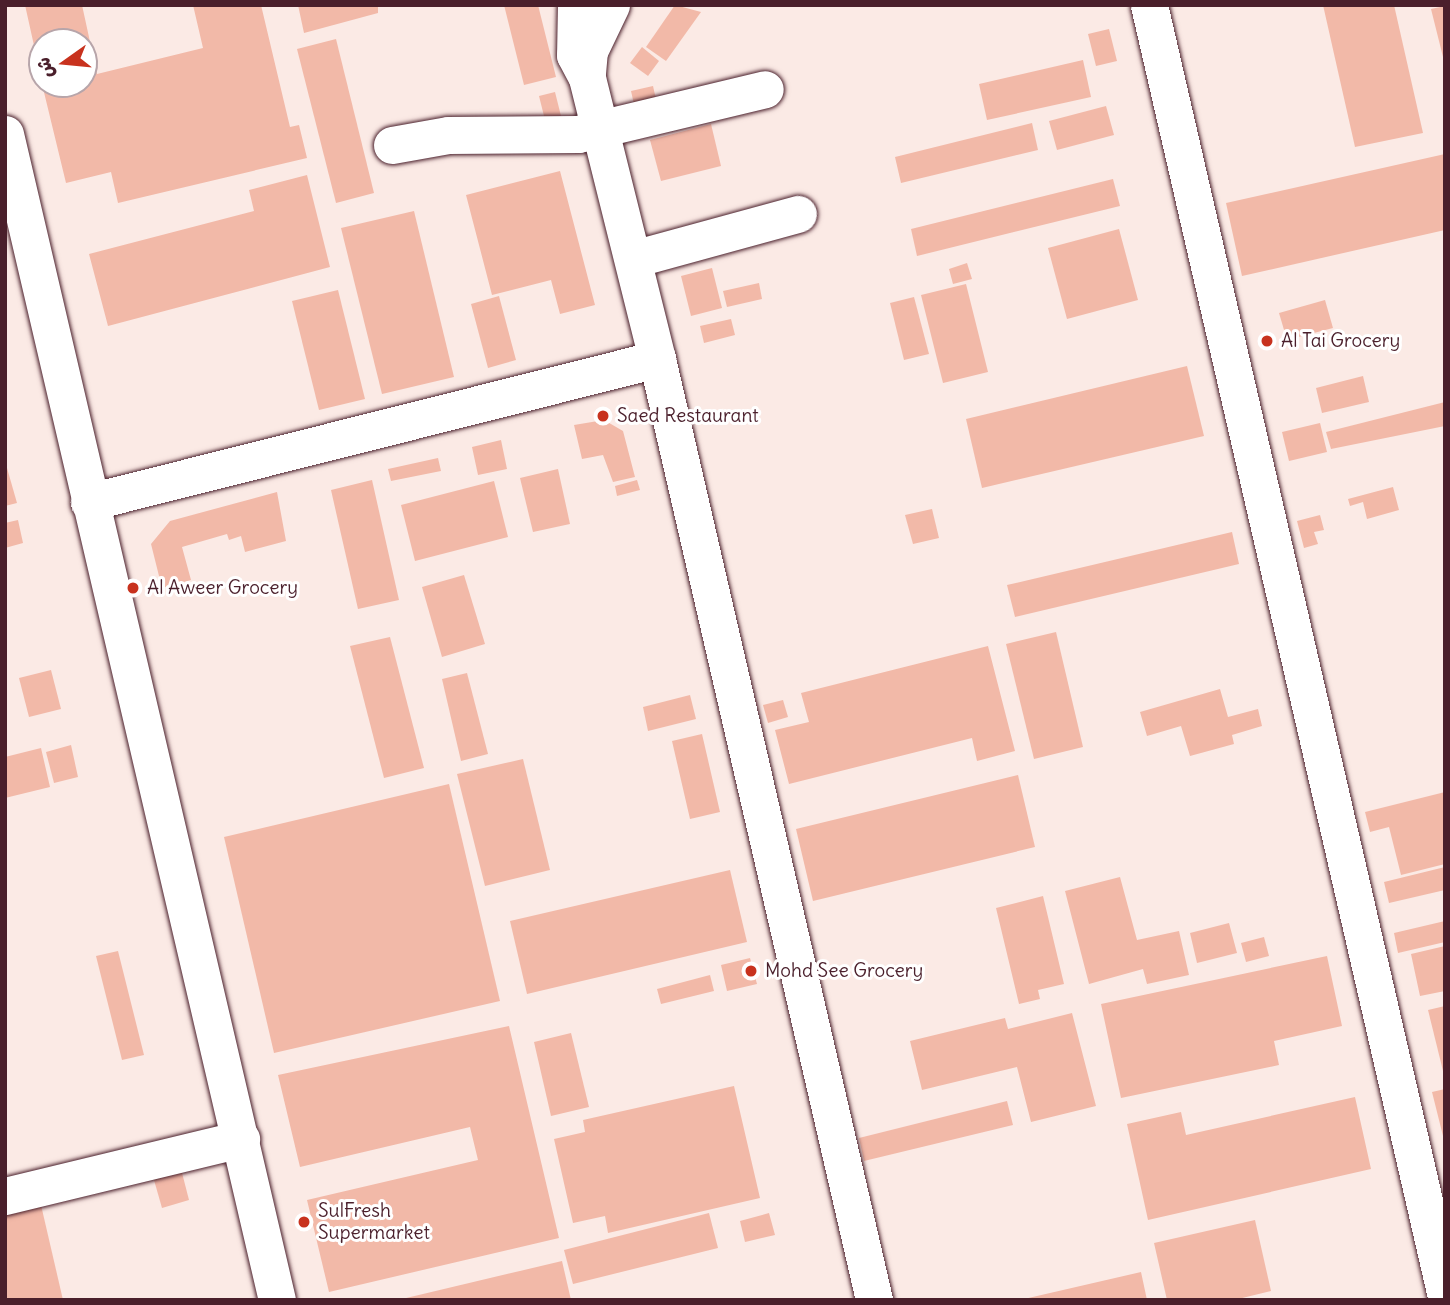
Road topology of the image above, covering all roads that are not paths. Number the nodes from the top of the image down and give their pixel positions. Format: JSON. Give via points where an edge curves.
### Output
{"nodes":[{"id":1,"x":576,"y":5,"type":"edge"},
{"id":2,"x":611,"y":5,"type":"edge"},
{"id":3,"x":1149,"y":5,"type":"edge"},
{"id":4,"x":587,"y":78,"type":"junction"},
{"id":5,"x":765,"y":89,"type":"dead end"},
{"id":6,"x":600,"y":129,"type":"junction"},
{"id":7,"x":5,"y":134,"type":"edge"},
{"id":8,"x":391,"y":145,"type":"dead end"},
{"id":9,"x":798,"y":214,"type":"dead end"},
{"id":10,"x":632,"y":259,"type":"junction"},
{"id":11,"x":657,"y":359,"type":"junction"},
{"id":12,"x":89,"y":502,"type":"junction"},
{"id":13,"x":241,"y":1139,"type":"junction"},
{"id":14,"x":1431,"y":1181,"type":"edge"},
{"id":15,"x":5,"y":1196,"type":"edge"},
{"id":16,"x":1445,"y":1292,"type":"edge"},
{"id":17,"x":277,"y":1300,"type":"edge"},
{"id":18,"x":874,"y":1300,"type":"edge"}],
"edges":[{"from":1,"to":4,"type":"lane","via":[[575,55]]},
{"from":2,"to":4,"type":"lane","via":[[589,51]]},
{"from":3,"to":14,"type":"lane"},
{"from":4,"to":6,"type":"lane"},
{"from":5,"to":6,"type":"lane"},
{"from":6,"to":8,"type":"lane","via":[[540,137],[448,135]]},
{"from":6,"to":10,"type":"lane"},
{"from":7,"to":12,"type":"lane"},
{"from":9,"to":10,"type":"lane"},
{"from":10,"to":11,"type":"lane"},
{"from":11,"to":12,"type":"lane"},
{"from":11,"to":18,"type":"lane"},
{"from":12,"to":13,"type":"lane"},
{"from":13,"to":15,"type":"lane"},
{"from":13,"to":17,"type":"lane"},
{"from":14,"to":16,"type":"lane"}]}
